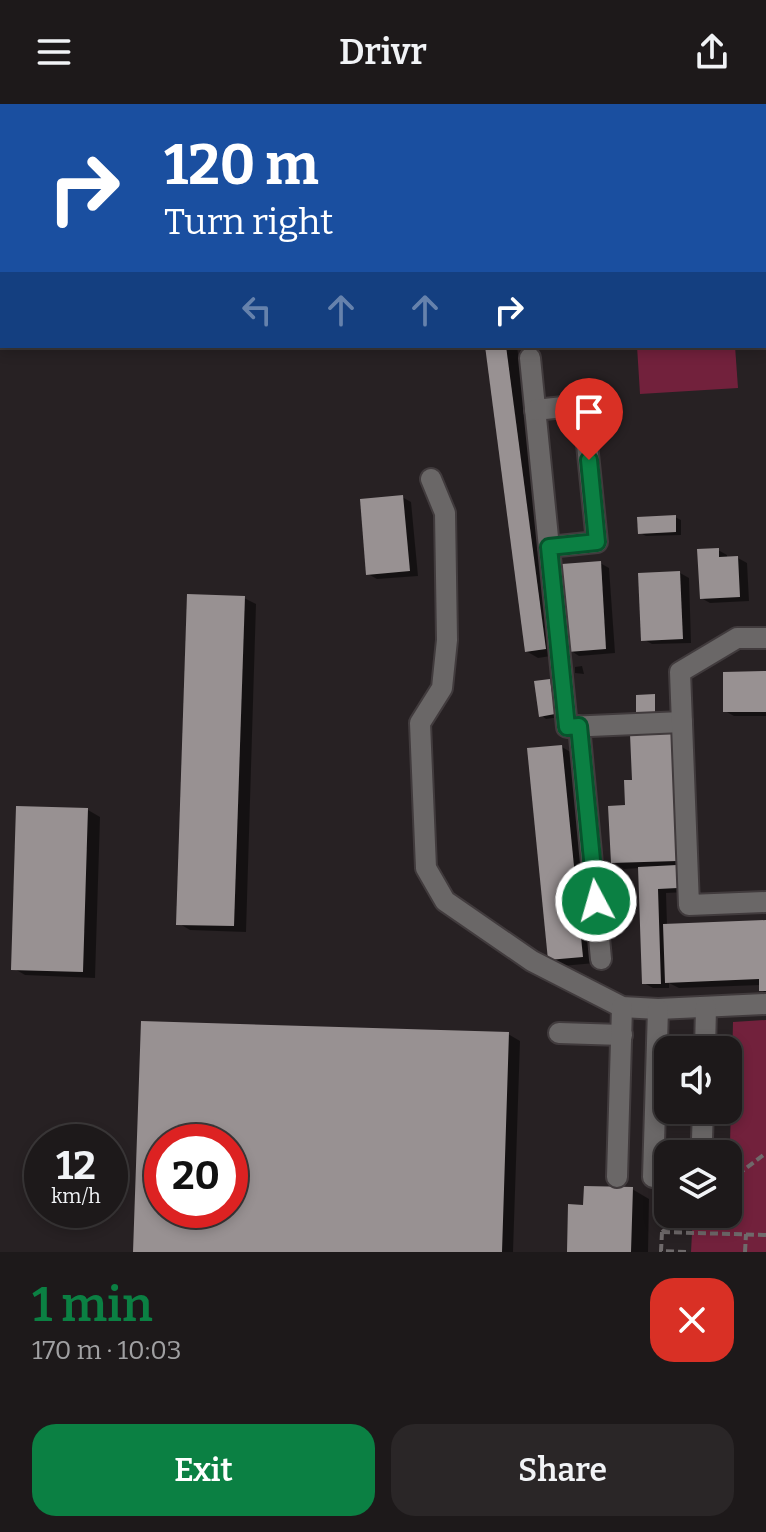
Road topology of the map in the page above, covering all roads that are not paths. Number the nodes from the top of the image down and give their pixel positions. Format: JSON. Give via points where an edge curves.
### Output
{"nodes":[{"id":1,"x":530,"y":358,"type":"dead end"},
{"id":2,"x":535,"y":410,"type":"junction"},
{"id":3,"x":431,"y":479,"type":"dead end"},
{"id":4,"x":549,"y":547,"type":"junction"},
{"id":5,"x":766,"y":638,"type":"edge"},
{"id":6,"x":682,"y":722,"type":"junction"},
{"id":7,"x":579,"y":726,"type":"junction"},
{"id":8,"x":766,"y":902,"type":"edge"},
{"id":9,"x":601,"y":959,"type":"dead end"},
{"id":10,"x":766,"y":1004,"type":"edge"},
{"id":11,"x":622,"y":1007,"type":"junction"},
{"id":12,"x":706,"y":1007,"type":"junction"},
{"id":13,"x":658,"y":1009,"type":"junction"},
{"id":14,"x":559,"y":1033,"type":"dead end"},
{"id":15,"x":622,"y":1035,"type":"junction"},
{"id":16,"x":705,"y":1036,"type":"edge"},
{"id":17,"x":703,"y":1124,"type":"edge"},
{"id":18,"x":702,"y":1139,"type":"dead end"},
{"id":19,"x":617,"y":1177,"type":"dead end"},
{"id":20,"x":653,"y":1177,"type":"dead end"}],
"edges":[{"from":1,"to":2,"type":"lane"},
{"from":2,"to":4,"type":"lane"},
{"from":2,"to":4,"type":"lane","via":[[583,405],[594,511],[597,542]]},
{"from":3,"to":11,"type":"lane","via":[[445,513],[448,599],[442,688],[420,723],[426,868],[445,901],[532,961]]},
{"from":4,"to":7,"type":"lane","via":[[567,727]]},
{"from":5,"to":6,"type":"lane","via":[[737,638],[680,672]]},
{"from":6,"to":7,"type":"lane"},
{"from":6,"to":8,"type":"lane","via":[[689,905]]},
{"from":7,"to":9,"type":"lane"},
{"from":10,"to":12,"type":"lane"},
{"from":11,"to":13,"type":"lane"},
{"from":11,"to":15,"type":"lane"},
{"from":12,"to":13,"type":"lane"},
{"from":12,"to":16,"type":"lane"},
{"from":13,"to":20,"type":"lane"},
{"from":14,"to":15,"type":"lane"},
{"from":15,"to":19,"type":"lane"},
{"from":17,"to":18,"type":"lane"}]}
